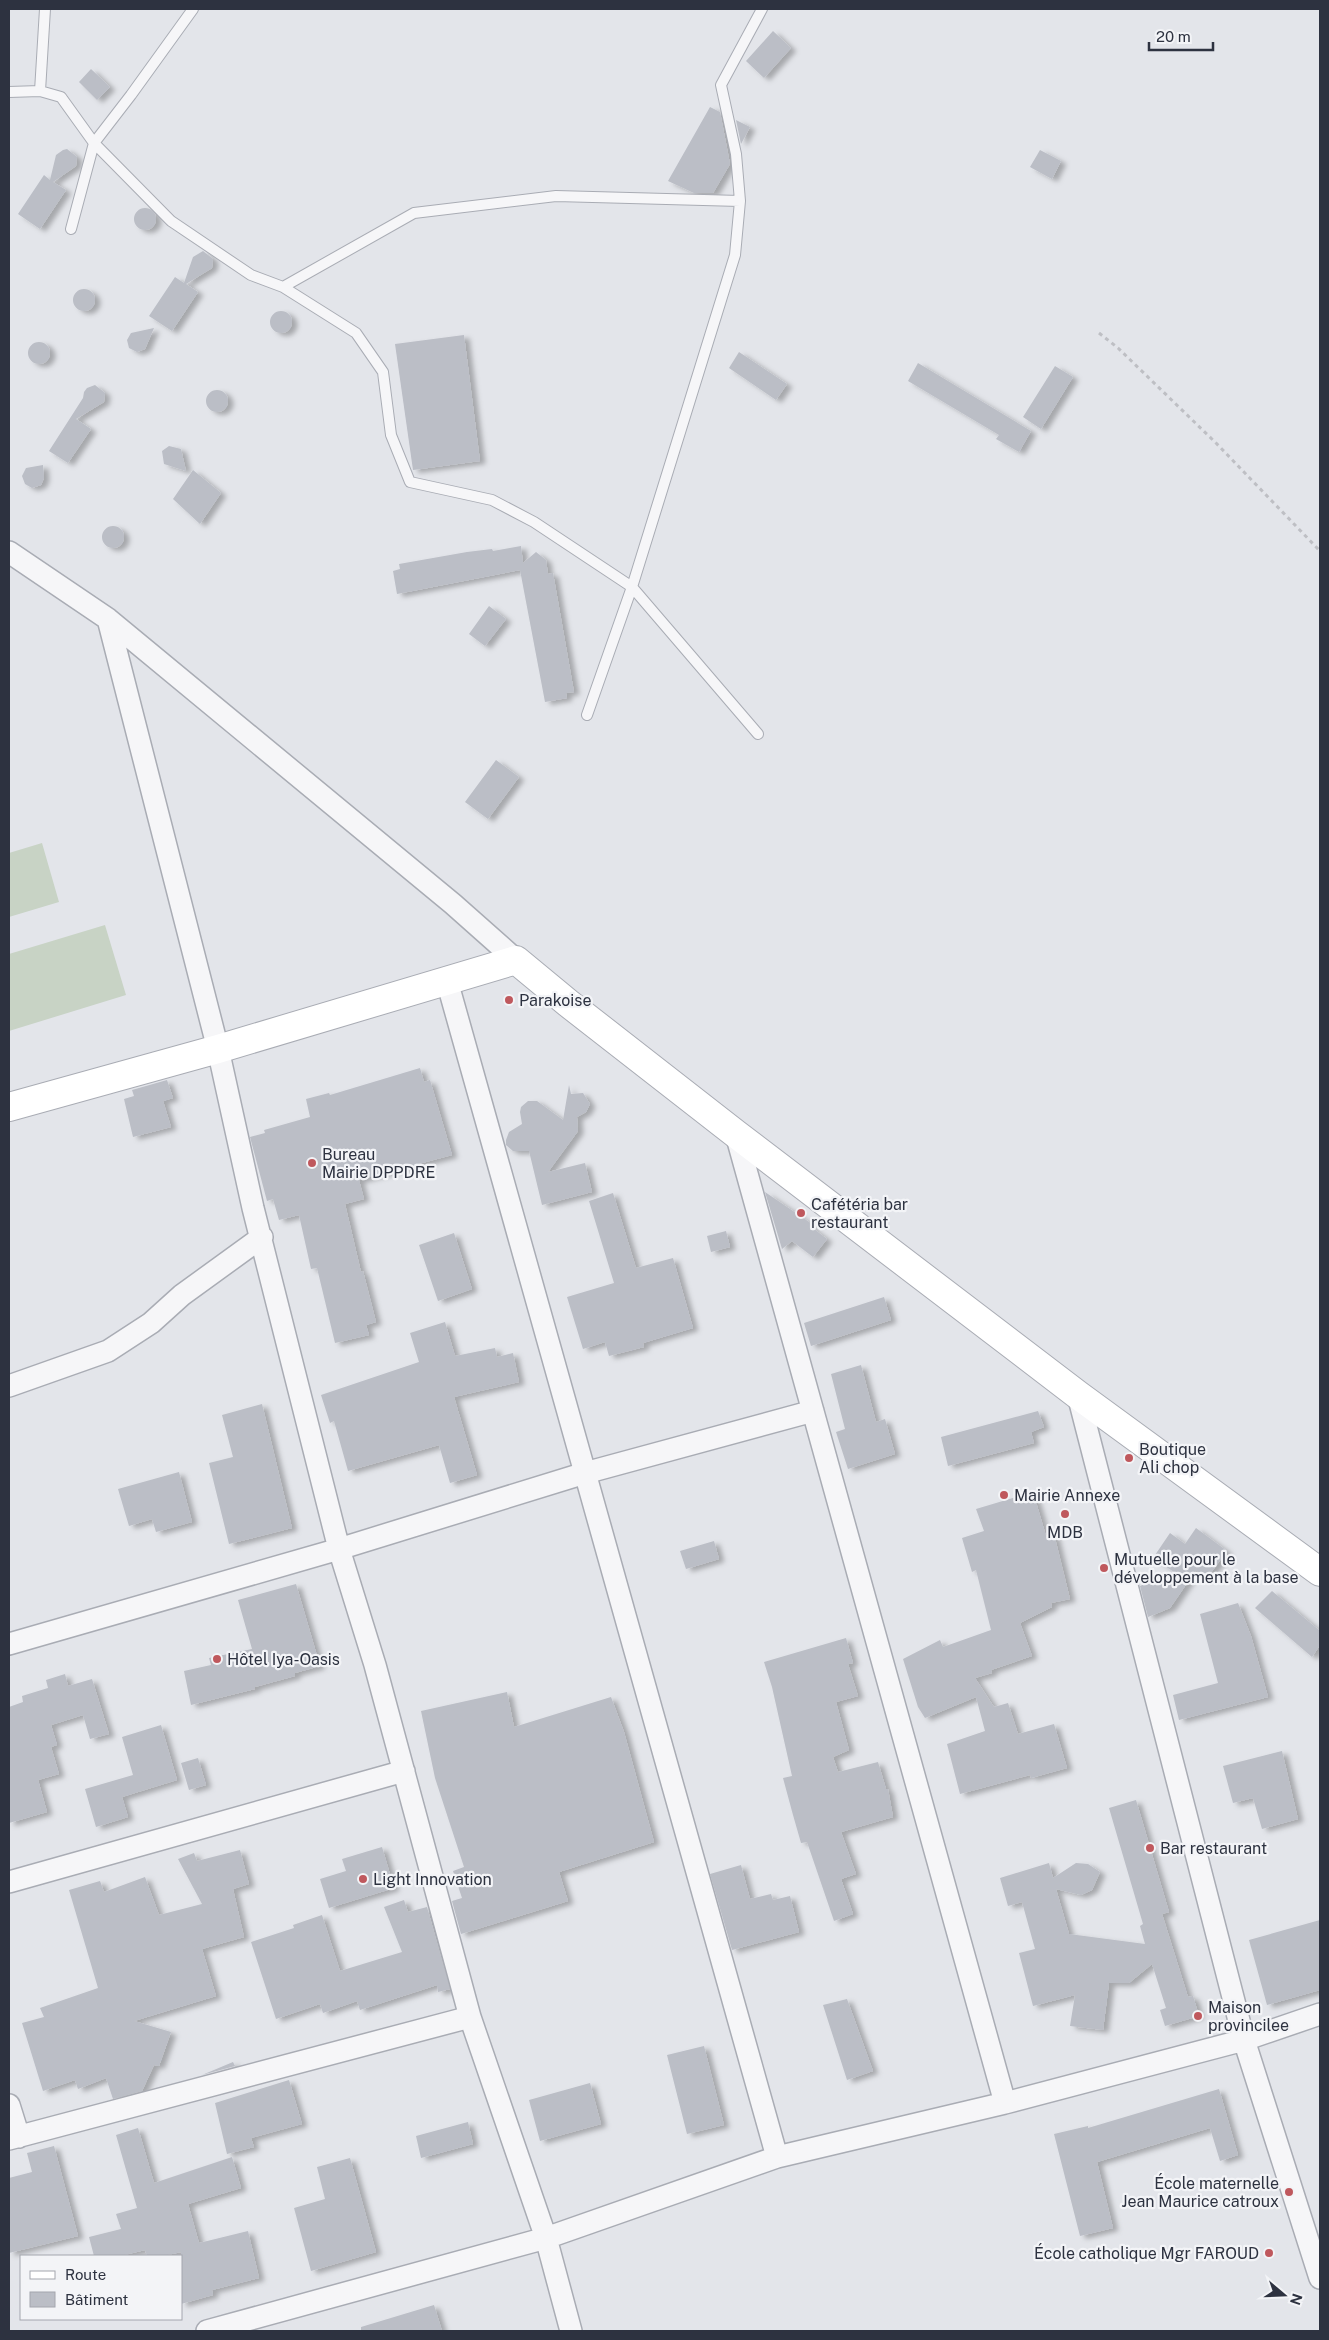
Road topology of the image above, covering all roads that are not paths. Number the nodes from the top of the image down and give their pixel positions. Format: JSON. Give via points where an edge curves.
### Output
{"nodes":[{"id":1,"x":45,"y":9,"type":"edge"},
{"id":2,"x":193,"y":9,"type":"edge"},
{"id":3,"x":762,"y":9,"type":"edge"},
{"id":4,"x":40,"y":91,"type":"junction"},
{"id":5,"x":9,"y":92,"type":"edge"},
{"id":6,"x":94,"y":142,"type":"junction"},
{"id":7,"x":740,"y":201,"type":"junction"},
{"id":8,"x":71,"y":229,"type":"dead end"},
{"id":9,"x":283,"y":287,"type":"junction"},
{"id":10,"x":9,"y":552,"type":"edge"},
{"id":11,"x":632,"y":587,"type":"junction"},
{"id":12,"x":108,"y":619,"type":"junction"},
{"id":13,"x":587,"y":715,"type":"dead end"},
{"id":14,"x":758,"y":734,"type":"dead end"},
{"id":15,"x":516,"y":960,"type":"junction"},
{"id":16,"x":447,"y":981,"type":"junction"},
{"id":17,"x":218,"y":1050,"type":"junction"},
{"id":18,"x":9,"y":1107,"type":"edge"},
{"id":19,"x":736,"y":1134,"type":"junction"},
{"id":20,"x":262,"y":1238,"type":"junction"},
{"id":21,"x":9,"y":1386,"type":"edge"},
{"id":22,"x":1078,"y":1395,"type":"junction"},
{"id":23,"x":813,"y":1411,"type":"junction"},
{"id":24,"x":585,"y":1472,"type":"junction"},
{"id":25,"x":340,"y":1549,"type":"junction"},
{"id":26,"x":1320,"y":1572,"type":"edge"},
{"id":27,"x":9,"y":1644,"type":"edge"},
{"id":28,"x":404,"y":1771,"type":"junction"},
{"id":29,"x":9,"y":1882,"type":"edge"},
{"id":30,"x":1320,"y":2014,"type":"edge"},
{"id":31,"x":470,"y":2017,"type":"junction"},
{"id":32,"x":1244,"y":2040,"type":"junction"},
{"id":33,"x":1005,"y":2103,"type":"junction"},
{"id":34,"x":9,"y":2105,"type":"edge"},
{"id":35,"x":14,"y":2138,"type":"edge"},
{"id":36,"x":777,"y":2157,"type":"junction"},
{"id":37,"x":546,"y":2238,"type":"junction"},
{"id":38,"x":1320,"y":2278,"type":"edge"},
{"id":39,"x":207,"y":2331,"type":"edge"},
{"id":40,"x":571,"y":2331,"type":"edge"}],
"edges":[{"from":1,"to":4,"type":"lane"},
{"from":2,"to":6,"type":"lane"},
{"from":3,"to":7,"type":"lane","via":[[721,85],[736,154]]},
{"from":4,"to":5,"type":"lane"},
{"from":4,"to":6,"type":"lane","via":[[61,97]]},
{"from":6,"to":8,"type":"lane"},
{"from":6,"to":9,"type":"lane","via":[[171,221],[251,275]]},
{"from":7,"to":9,"type":"lane","via":[[556,196],[414,213]]},
{"from":7,"to":11,"type":"lane","via":[[736,255]]},
{"from":9,"to":11,"type":"lane","via":[[356,333],[384,372],[391,434],[410,482],[492,500],[534,522]]},
{"from":10,"to":12,"type":"street"},
{"from":11,"to":13,"type":"lane"},
{"from":11,"to":14,"type":"lane"},
{"from":12,"to":15,"type":"street","via":[[453,904]]},
{"from":12,"to":17,"type":"street"},
{"from":15,"to":16,"type":"street"},
{"from":15,"to":19,"type":"street"},
{"from":16,"to":17,"type":"street"},
{"from":16,"to":24,"type":"street"},
{"from":17,"to":18,"type":"street"},
{"from":17,"to":20,"type":"street"},
{"from":19,"to":22,"type":"street"},
{"from":19,"to":23,"type":"street"},
{"from":20,"to":21,"type":"street","via":[[182,1295],[151,1323],[108,1351]]},
{"from":20,"to":25,"type":"street"},
{"from":22,"to":26,"type":"street"},
{"from":22,"to":32,"type":"street"},
{"from":23,"to":24,"type":"street"},
{"from":23,"to":33,"type":"street"},
{"from":24,"to":25,"type":"street"},
{"from":24,"to":36,"type":"street"},
{"from":25,"to":27,"type":"street"},
{"from":25,"to":28,"type":"street"},
{"from":28,"to":29,"type":"street"},
{"from":28,"to":31,"type":"street"},
{"from":30,"to":32,"type":"street"},
{"from":31,"to":35,"type":"street"},
{"from":31,"to":37,"type":"street"},
{"from":32,"to":33,"type":"street"},
{"from":32,"to":38,"type":"street"},
{"from":33,"to":36,"type":"street"},
{"from":34,"to":35,"type":"street"},
{"from":36,"to":37,"type":"street"},
{"from":37,"to":39,"type":"street"},
{"from":37,"to":40,"type":"street"}]}
